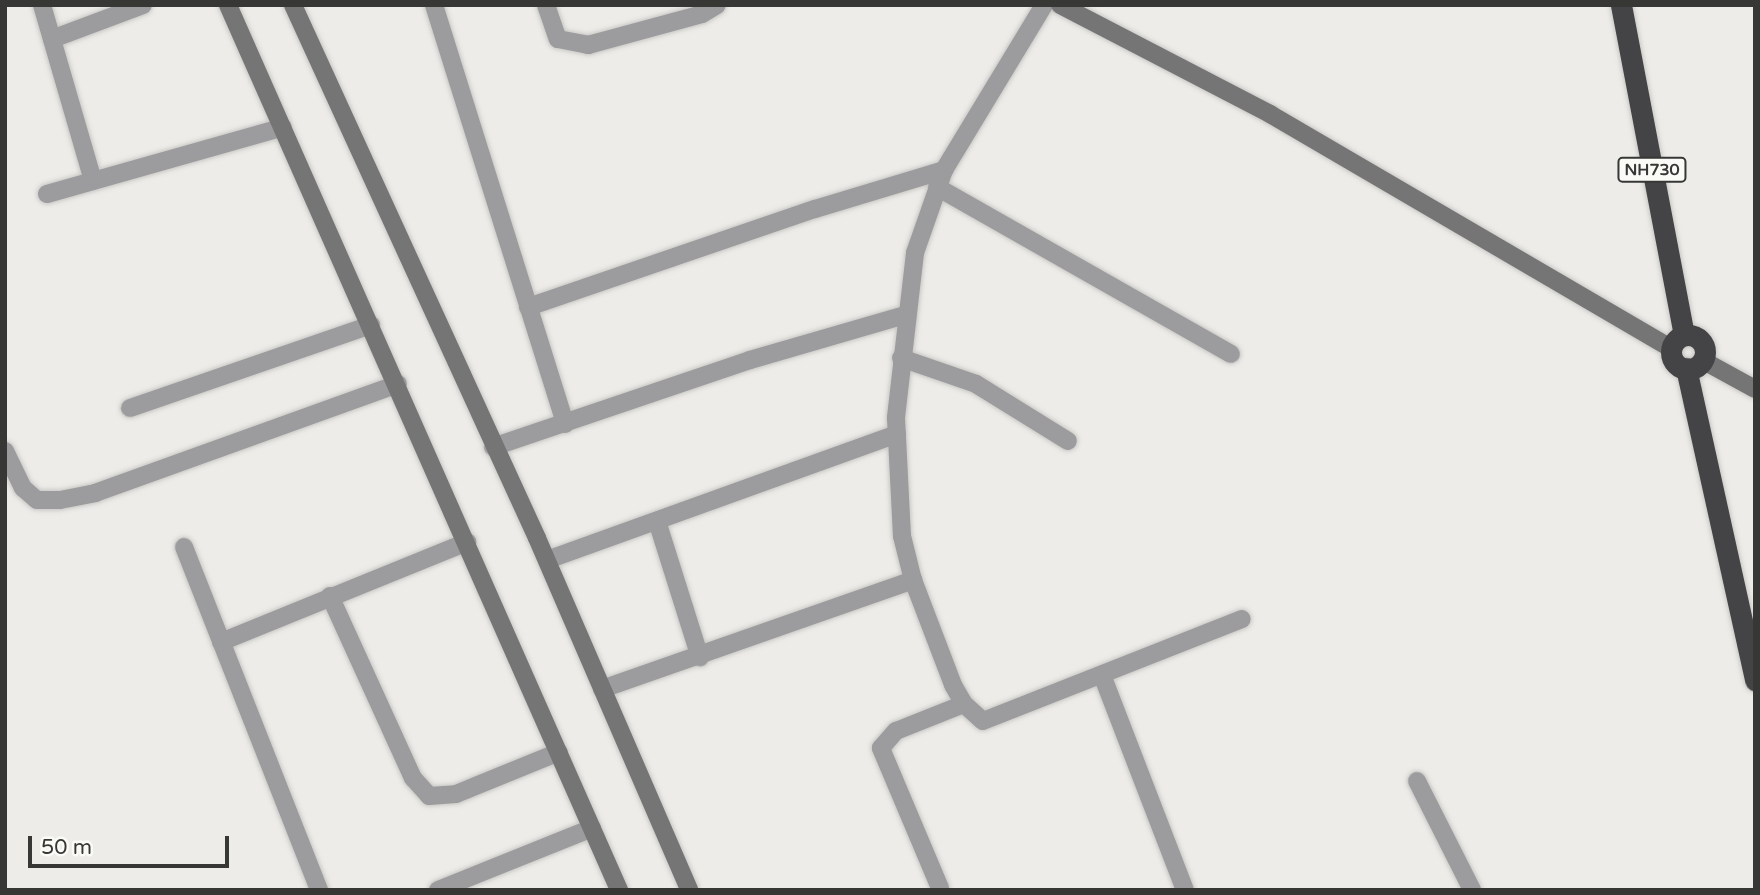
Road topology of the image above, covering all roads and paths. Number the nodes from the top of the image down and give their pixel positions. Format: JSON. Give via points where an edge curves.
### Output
{"nodes":[{"id":1,"x":42,"y":5,"type":"edge"},
{"id":2,"x":143,"y":5,"type":"edge"},
{"id":3,"x":228,"y":5,"type":"edge"},
{"id":4,"x":293,"y":5,"type":"edge"},
{"id":5,"x":434,"y":5,"type":"edge"},
{"id":6,"x":545,"y":5,"type":"edge"},
{"id":7,"x":716,"y":5,"type":"edge"},
{"id":8,"x":1044,"y":5,"type":"edge"},
{"id":9,"x":1060,"y":5,"type":"edge"},
{"id":10,"x":1621,"y":5,"type":"edge"},
{"id":11,"x":52,"y":39,"type":"junction"},
{"id":12,"x":283,"y":127,"type":"junction"},
{"id":13,"x":941,"y":179,"type":"junction"},
{"id":14,"x":93,"y":181,"type":"junction"},
{"id":15,"x":47,"y":194,"type":"dead end"},
{"id":16,"x":528,"y":307,"type":"junction"},
{"id":17,"x":905,"y":315,"type":"junction"},
{"id":18,"x":371,"y":325,"type":"junction"},
{"id":19,"x":1677,"y":342,"type":"junction"},
{"id":20,"x":1231,"y":354,"type":"dead end"},
{"id":21,"x":901,"y":358,"type":"junction"},
{"id":22,"x":1694,"y":364,"type":"junction"},
{"id":23,"x":398,"y":384,"type":"junction"},
{"id":24,"x":1755,"y":389,"type":"edge"},
{"id":25,"x":130,"y":408,"type":"dead end"},
{"id":26,"x":565,"y":424,"type":"junction"},
{"id":27,"x":897,"y":434,"type":"junction"},
{"id":28,"x":1068,"y":441,"type":"dead end"},
{"id":29,"x":493,"y":447,"type":"junction"},
{"id":30,"x":5,"y":451,"type":"edge"},
{"id":31,"x":657,"y":521,"type":"junction"},
{"id":32,"x":467,"y":542,"type":"junction"},
{"id":33,"x":184,"y":547,"type":"dead end"},
{"id":34,"x":547,"y":561,"type":"junction"},
{"id":35,"x":913,"y":580,"type":"junction"},
{"id":36,"x":330,"y":596,"type":"junction"},
{"id":37,"x":1242,"y":619,"type":"dead end"},
{"id":38,"x":221,"y":642,"type":"junction"},
{"id":39,"x":700,"y":656,"type":"junction"},
{"id":40,"x":1102,"y":675,"type":"junction"},
{"id":41,"x":1755,"y":680,"type":"edge"},
{"id":42,"x":602,"y":689,"type":"junction"},
{"id":43,"x":964,"y":704,"type":"junction"},
{"id":44,"x":559,"y":752,"type":"junction"},
{"id":45,"x":1417,"y":781,"type":"dead end"},
{"id":46,"x":592,"y":828,"type":"junction"},
{"id":47,"x":940,"y":888,"type":"edge"},
{"id":48,"x":319,"y":890,"type":"edge"},
{"id":49,"x":438,"y":890,"type":"edge"},
{"id":50,"x":619,"y":890,"type":"edge"},
{"id":51,"x":689,"y":890,"type":"edge"},
{"id":52,"x":1185,"y":890,"type":"edge"},
{"id":53,"x":1472,"y":890,"type":"edge"}],
"edges":[{"from":1,"to":11,"type":"street"},
{"from":2,"to":11,"type":"street"},
{"from":3,"to":12,"type":"street"},
{"from":4,"to":29,"type":"street"},
{"from":5,"to":16,"type":"street"},
{"from":6,"to":7,"type":"street","via":[[558,39],[587,46],[702,14]]},
{"from":8,"to":13,"type":"street"},
{"from":9,"to":19,"type":"street","via":[[1270,114]]},
{"from":10,"to":19,"type":"highway","number":"NH730"},
{"from":11,"to":14,"type":"street"},
{"from":12,"to":14,"type":"street"},
{"from":12,"to":18,"type":"street"},
{"from":13,"to":16,"type":"street","via":[[815,209]]},
{"from":13,"to":17,"type":"street","via":[[915,253]]},
{"from":13,"to":20,"type":"street"},
{"from":14,"to":15,"type":"street"},
{"from":16,"to":26,"type":"street"},
{"from":17,"to":21,"type":"street"},
{"from":17,"to":26,"type":"street","via":[[750,360]]},
{"from":18,"to":23,"type":"street"},
{"from":18,"to":25,"type":"street"},
{"from":19,"to":22,"type":"highway","number":"NH730","via":[[1677,365]]},
{"from":19,"to":22,"type":"highway","number":"NH730","via":[[1701,342]]},
{"from":21,"to":27,"type":"street"},
{"from":21,"to":28,"type":"street","via":[[976,384]]},
{"from":22,"to":24,"type":"street"},
{"from":22,"to":41,"type":"highway","number":"NH730"},
{"from":23,"to":30,"type":"street","via":[[94,493],[60,500],[37,500],[23,488]]},
{"from":23,"to":32,"type":"street"},
{"from":26,"to":29,"type":"street"},
{"from":27,"to":31,"type":"street"},
{"from":27,"to":35,"type":"street","via":[[902,536]]},
{"from":29,"to":34,"type":"street"},
{"from":31,"to":34,"type":"street"},
{"from":31,"to":39,"type":"street"},
{"from":32,"to":36,"type":"street"},
{"from":32,"to":44,"type":"street"},
{"from":33,"to":38,"type":"street"},
{"from":34,"to":42,"type":"street"},
{"from":35,"to":39,"type":"street"},
{"from":35,"to":43,"type":"street","via":[[933,640]]},
{"from":36,"to":38,"type":"street"},
{"from":36,"to":44,"type":"street","via":[[413,778],[429,796],[456,794]]},
{"from":37,"to":40,"type":"street"},
{"from":38,"to":48,"type":"street"},
{"from":39,"to":42,"type":"street"},
{"from":40,"to":43,"type":"street","via":[[993,719],[983,720]]},
{"from":40,"to":52,"type":"street"},
{"from":42,"to":51,"type":"street"},
{"from":43,"to":47,"type":"street","via":[[896,731],[881,748]]},
{"from":44,"to":46,"type":"street"},
{"from":45,"to":53,"type":"street"},
{"from":46,"to":49,"type":"street"},
{"from":46,"to":50,"type":"street"}]}
